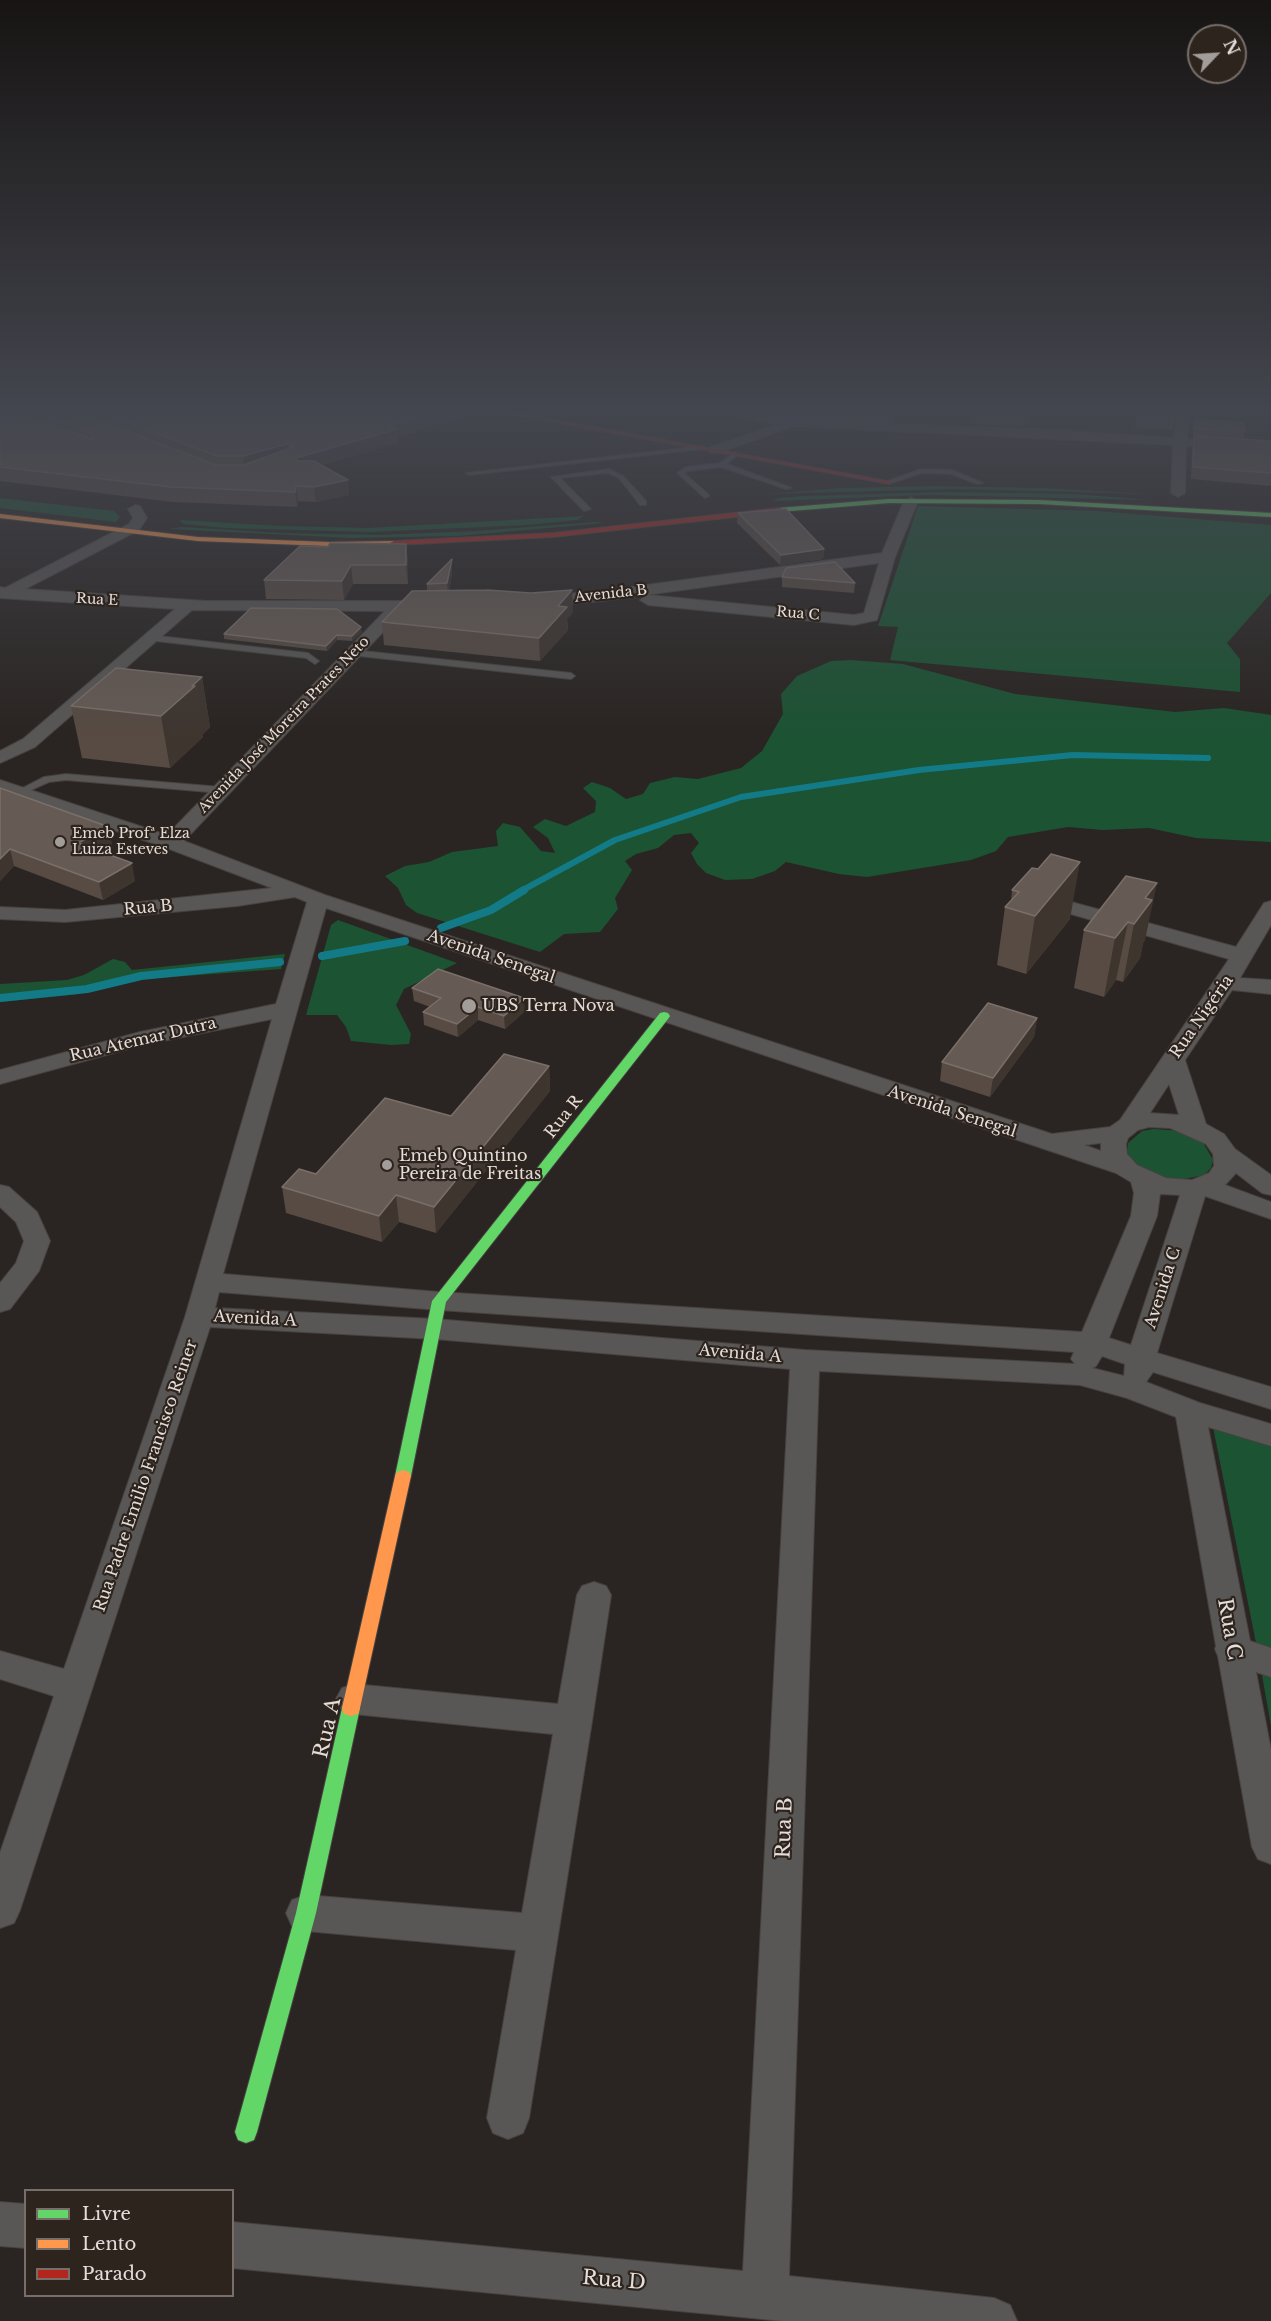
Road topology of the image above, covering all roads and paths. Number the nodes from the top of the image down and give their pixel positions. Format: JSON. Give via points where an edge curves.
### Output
{"nodes":[{"id":1,"x":45,"y":521,"type":"edge"},
{"id":2,"x":136,"y":521,"type":"edge"},
{"id":3,"x":676,"y":521,"type":"edge"},
{"id":4,"x":902,"y":521,"type":"edge"},
{"id":5,"x":126,"y":531,"type":"junction"},
{"id":6,"x":888,"y":557,"type":"junction"},
{"id":7,"x":2,"y":594,"type":"edge"},
{"id":8,"x":602,"y":596,"type":"junction"},
{"id":9,"x":524,"y":602,"type":"edge"},
{"id":10,"x":188,"y":605,"type":"junction"},
{"id":11,"x":447,"y":605,"type":"edge"},
{"id":12,"x":397,"y":608,"type":"junction"},
{"id":13,"x":150,"y":638,"type":"junction"},
{"id":14,"x":353,"y":653,"type":"junction"},
{"id":15,"x":315,"y":661,"type":"dead end"},
{"id":16,"x":571,"y":676,"type":"dead end"},
{"id":17,"x":0,"y":758,"type":"edge"},
{"id":18,"x":7,"y":787,"type":"edge"},
{"id":19,"x":221,"y":790,"type":"junction"},
{"id":20,"x":171,"y":843,"type":"junction"},
{"id":21,"x":307,"y":895,"type":"junction"},
{"id":22,"x":1046,"y":901,"type":"edge"},
{"id":23,"x":1271,"y":907,"type":"edge"},
{"id":24,"x":0,"y":913,"type":"edge"},
{"id":25,"x":1244,"y":956,"type":"junction"},
{"id":26,"x":1226,"y":983,"type":"junction"},
{"id":27,"x":1271,"y":987,"type":"edge"},
{"id":28,"x":287,"y":1009,"type":"junction"},
{"id":29,"x":664,"y":1016,"type":"junction"},
{"id":30,"x":1173,"y":1058,"type":"junction"},
{"id":31,"x":0,"y":1077,"type":"edge"},
{"id":32,"x":1195,"y":1128,"type":"junction"},
{"id":33,"x":1123,"y":1130,"type":"junction"},
{"id":34,"x":1043,"y":1142,"type":"junction"},
{"id":35,"x":1226,"y":1154,"type":"junction"},
{"id":36,"x":1133,"y":1173,"type":"junction"},
{"id":37,"x":1271,"y":1186,"type":"edge"},
{"id":38,"x":1198,"y":1187,"type":"junction"},
{"id":39,"x":0,"y":1193,"type":"edge"},
{"id":40,"x":1271,"y":1211,"type":"edge"},
{"id":41,"x":207,"y":1282,"type":"junction"},
{"id":42,"x":0,"y":1302,"type":"edge"},
{"id":43,"x":437,"y":1315,"type":"junction"},
{"id":44,"x":199,"y":1317,"type":"junction"},
{"id":45,"x":1092,"y":1343,"type":"junction"},
{"id":46,"x":1141,"y":1357,"type":"junction"},
{"id":47,"x":805,"y":1360,"type":"junction"},
{"id":48,"x":1080,"y":1375,"type":"junction"},
{"id":49,"x":1135,"y":1389,"type":"junction"},
{"id":50,"x":1271,"y":1398,"type":"edge"},
{"id":51,"x":1190,"y":1411,"type":"junction"},
{"id":52,"x":1271,"y":1435,"type":"edge"},
{"id":53,"x":594,"y":1595,"type":"dead end"},
{"id":54,"x":1232,"y":1649,"type":"junction"},
{"id":55,"x":1271,"y":1663,"type":"edge"},
{"id":56,"x":0,"y":1665,"type":"edge"},
{"id":57,"x":75,"y":1687,"type":"junction"},
{"id":58,"x":354,"y":1699,"type":"junction"},
{"id":59,"x":574,"y":1721,"type":"junction"},
{"id":60,"x":1271,"y":1847,"type":"edge"},
{"id":61,"x":0,"y":1910,"type":"edge"},
{"id":62,"x":306,"y":1913,"type":"junction"},
{"id":63,"x":537,"y":1933,"type":"junction"},
{"id":64,"x":508,"y":2118,"type":"dead end"},
{"id":65,"x":246,"y":2132,"type":"dead end"},
{"id":66,"x":0,"y":2224,"type":"edge"},
{"id":67,"x":24,"y":2226,"type":"edge"},
{"id":68,"x":234,"y":2245,"type":"edge"},
{"id":69,"x":765,"y":2296,"type":"junction"},
{"id":70,"x":994,"y":2321,"type":"edge"}],
"edges":[{"from":1,"to":5,"type":"main road"},
{"from":2,"to":5,"type":"street"},
{"from":3,"to":5,"type":"main road","via":[[553,536],[445,542],[291,544]]},
{"from":4,"to":6,"type":"street","name":"Rua C"},
{"from":5,"to":7,"type":"street"},
{"from":6,"to":8,"type":"street","name":"Avenida B"},
{"from":6,"to":8,"type":"street","name":"Rua C","via":[[872,617],[864,619]]},
{"from":7,"to":10,"type":"street","name":"Rua E"},
{"from":8,"to":9,"type":"street","name":"Avenida B"},
{"from":10,"to":12,"type":"street"},
{"from":10,"to":13,"type":"street"},
{"from":11,"to":12,"type":"street"},
{"from":12,"to":14,"type":"street","name":"Avenida José Moreira Prates Neto"},
{"from":13,"to":15,"type":"lane","via":[[308,656]]},
{"from":13,"to":17,"type":"street","via":[[29,743]]},
{"from":14,"to":16,"type":"lane"},
{"from":14,"to":19,"type":"street","name":"Avenida José Moreira Prates Neto"},
{"from":18,"to":19,"type":"lane","via":[[66,777]]},
{"from":18,"to":20,"type":"street","name":"Avenida Senegal"},
{"from":19,"to":20,"type":"street","name":"Avenida José Moreira Prates Neto"},
{"from":20,"to":21,"type":"street","name":"Avenida Senegal"},
{"from":21,"to":24,"type":"street","name":"Rua B","via":[[65,916]]},
{"from":21,"to":28,"type":"street","name":"Rua Padre Emilio Francisco Reiner"},
{"from":21,"to":29,"type":"street","name":"Avenida Senegal"},
{"from":22,"to":25,"type":"street"},
{"from":23,"to":25,"type":"street","name":"Rua Nigéria"},
{"from":25,"to":26,"type":"street","name":"Rua Nigéria"},
{"from":26,"to":27,"type":"street"},
{"from":26,"to":30,"type":"street","name":"Rua Nigéria"},
{"from":28,"to":31,"type":"street","name":"Rua Atemar Dutra","via":[[140,1039]]},
{"from":28,"to":41,"type":"street","name":"Rua Padre Emilio Francisco Reiner"},
{"from":29,"to":34,"type":"street","name":"Avenida Senegal"},
{"from":29,"to":43,"type":"main road","name":"Rua R"},
{"from":30,"to":32,"type":"street"},
{"from":30,"to":33,"type":"street","name":"Rua Nigéria"},
{"from":32,"to":33,"type":"street","via":[[1161,1120]]},
{"from":32,"to":35,"type":"street","via":[[1215,1139]]},
{"from":33,"to":34,"type":"street","name":"Avenida Senegal"},
{"from":33,"to":36,"type":"street","via":[[1113,1144],[1115,1156]]},
{"from":34,"to":36,"type":"street","name":"Avenida Senegal"},
{"from":35,"to":37,"type":"street"},
{"from":35,"to":38,"type":"street","via":[[1227,1167],[1218,1179]]},
{"from":36,"to":38,"type":"street","via":[[1162,1186]]},
{"from":36,"to":45,"type":"street","via":[[1147,1193],[1144,1216]]},
{"from":38,"to":40,"type":"street"},
{"from":38,"to":46,"type":"street","name":"Avenida C"},
{"from":39,"to":42,"type":"street","via":[[28,1218],[37,1241],[29,1265]]},
{"from":41,"to":43,"type":"street","name":"Avenida A"},
{"from":41,"to":44,"type":"street","name":"Rua Padre Emilio Francisco Reiner"},
{"from":43,"to":44,"type":"street","name":"Avenida A"},
{"from":43,"to":45,"type":"street","name":"Avenida A"},
{"from":43,"to":47,"type":"street","name":"Avenida A"},
{"from":43,"to":58,"type":"main road","name":"Rua A"},
{"from":44,"to":57,"type":"street","name":"Rua Padre Emilio Francisco Reiner"},
{"from":45,"to":46,"type":"street","name":"Avenida A"},
{"from":45,"to":48,"type":"street"},
{"from":46,"to":49,"type":"street","name":"Avenida C"},
{"from":46,"to":50,"type":"street","name":"Avenida A"},
{"from":47,"to":48,"type":"street","name":"Avenida A"},
{"from":47,"to":69,"type":"street","name":"Rua B"},
{"from":48,"to":49,"type":"street","name":"Avenida A"},
{"from":49,"to":51,"type":"street","name":"Avenida A"},
{"from":51,"to":52,"type":"street","name":"Avenida A"},
{"from":51,"to":54,"type":"street","name":"Rua C"},
{"from":53,"to":59,"type":"street"},
{"from":54,"to":55,"type":"street"},
{"from":54,"to":60,"type":"street","name":"Rua C"},
{"from":56,"to":57,"type":"street"},
{"from":57,"to":61,"type":"street","name":"Rua Padre Emilio Francisco Reiner"},
{"from":58,"to":59,"type":"street"},
{"from":58,"to":62,"type":"main road","name":"Rua A"},
{"from":59,"to":63,"type":"street"},
{"from":62,"to":63,"type":"street"},
{"from":62,"to":65,"type":"main road","name":"Rua A"},
{"from":63,"to":64,"type":"street"},
{"from":66,"to":67,"type":"street"},
{"from":68,"to":69,"type":"street","name":"Rua D"},
{"from":69,"to":70,"type":"street","name":"Rua D"}]}
